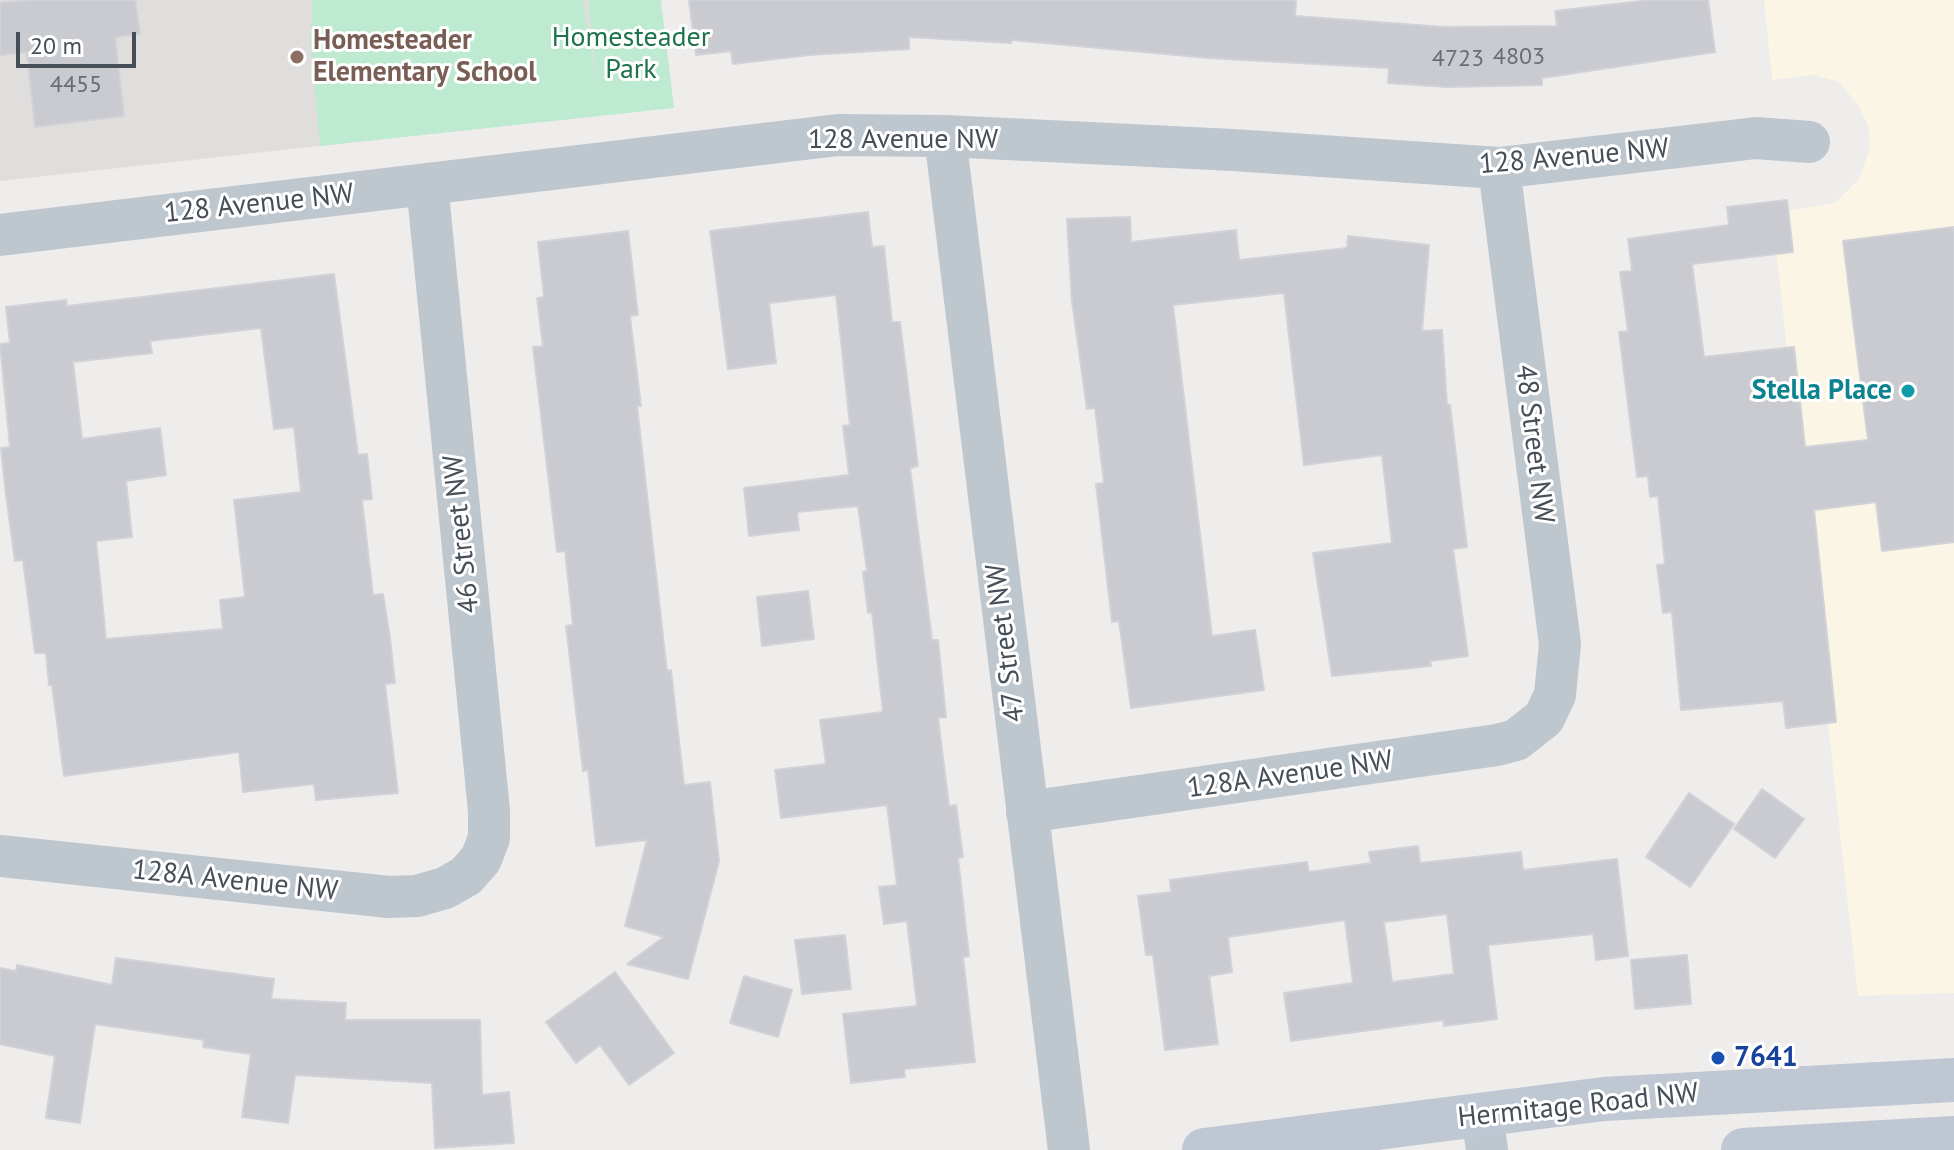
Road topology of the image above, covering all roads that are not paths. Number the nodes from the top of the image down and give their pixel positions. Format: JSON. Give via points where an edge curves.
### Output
{"nodes":[{"id":1,"x":945,"y":136,"type":"junction"},
{"id":2,"x":1809,"y":142,"type":"dead end"},
{"id":3,"x":1499,"y":168,"type":"junction"},
{"id":4,"x":427,"y":184,"type":"junction"},
{"id":5,"x":0,"y":235,"type":"edge"},
{"id":6,"x":1544,"y":718,"type":"joint"},
{"id":7,"x":1027,"y":812,"type":"junction"},
{"id":8,"x":0,"y":856,"type":"edge"},
{"id":9,"x":466,"y":876,"type":"joint"},
{"id":10,"x":1954,"y":1080,"type":"edge"},
{"id":11,"x":1484,"y":1133,"type":"edge"},
{"id":12,"x":1954,"y":1138,"type":"edge"},
{"id":13,"x":1069,"y":1150,"type":"edge"},
{"id":14,"x":1204,"y":1150,"type":"edge"},
{"id":15,"x":1743,"y":1150,"type":"edge"}],
"edges":[{"from":1,"to":3,"type":"street","name":"128 Avenue NW"},
{"from":1,"to":4,"type":"street","name":"128 Avenue NW","via":[[838,135]]},
{"from":1,"to":7,"type":"street","name":"47 Street NW"},
{"from":2,"to":3,"type":"street","name":"128 Avenue NW","via":[[1756,138]]},
{"from":3,"to":6,"type":"street","name":"48 Street NW","via":[[1560,644],[1557,683]]},
{"from":4,"to":5,"type":"street","name":"128 Avenue NW"},
{"from":4,"to":9,"type":"street","name":"46 Street NW","via":[[489,811],[489,838],[481,859]]},
{"from":6,"to":7,"type":"street","name":"128A Avenue NW","via":[[1516,740],[1497,745]]},
{"from":7,"to":13,"type":"street","name":"47 Street NW"},
{"from":8,"to":9,"type":"street","name":"128A Avenue NW","via":[[389,897],[417,896]]},
{"from":10,"to":11,"type":"street","name":"Hermitage Road NW","via":[[1676,1094]]},
{"from":11,"to":14,"type":"street","name":"Hermitage Road NW"},
{"from":12,"to":15,"type":"street"}]}
